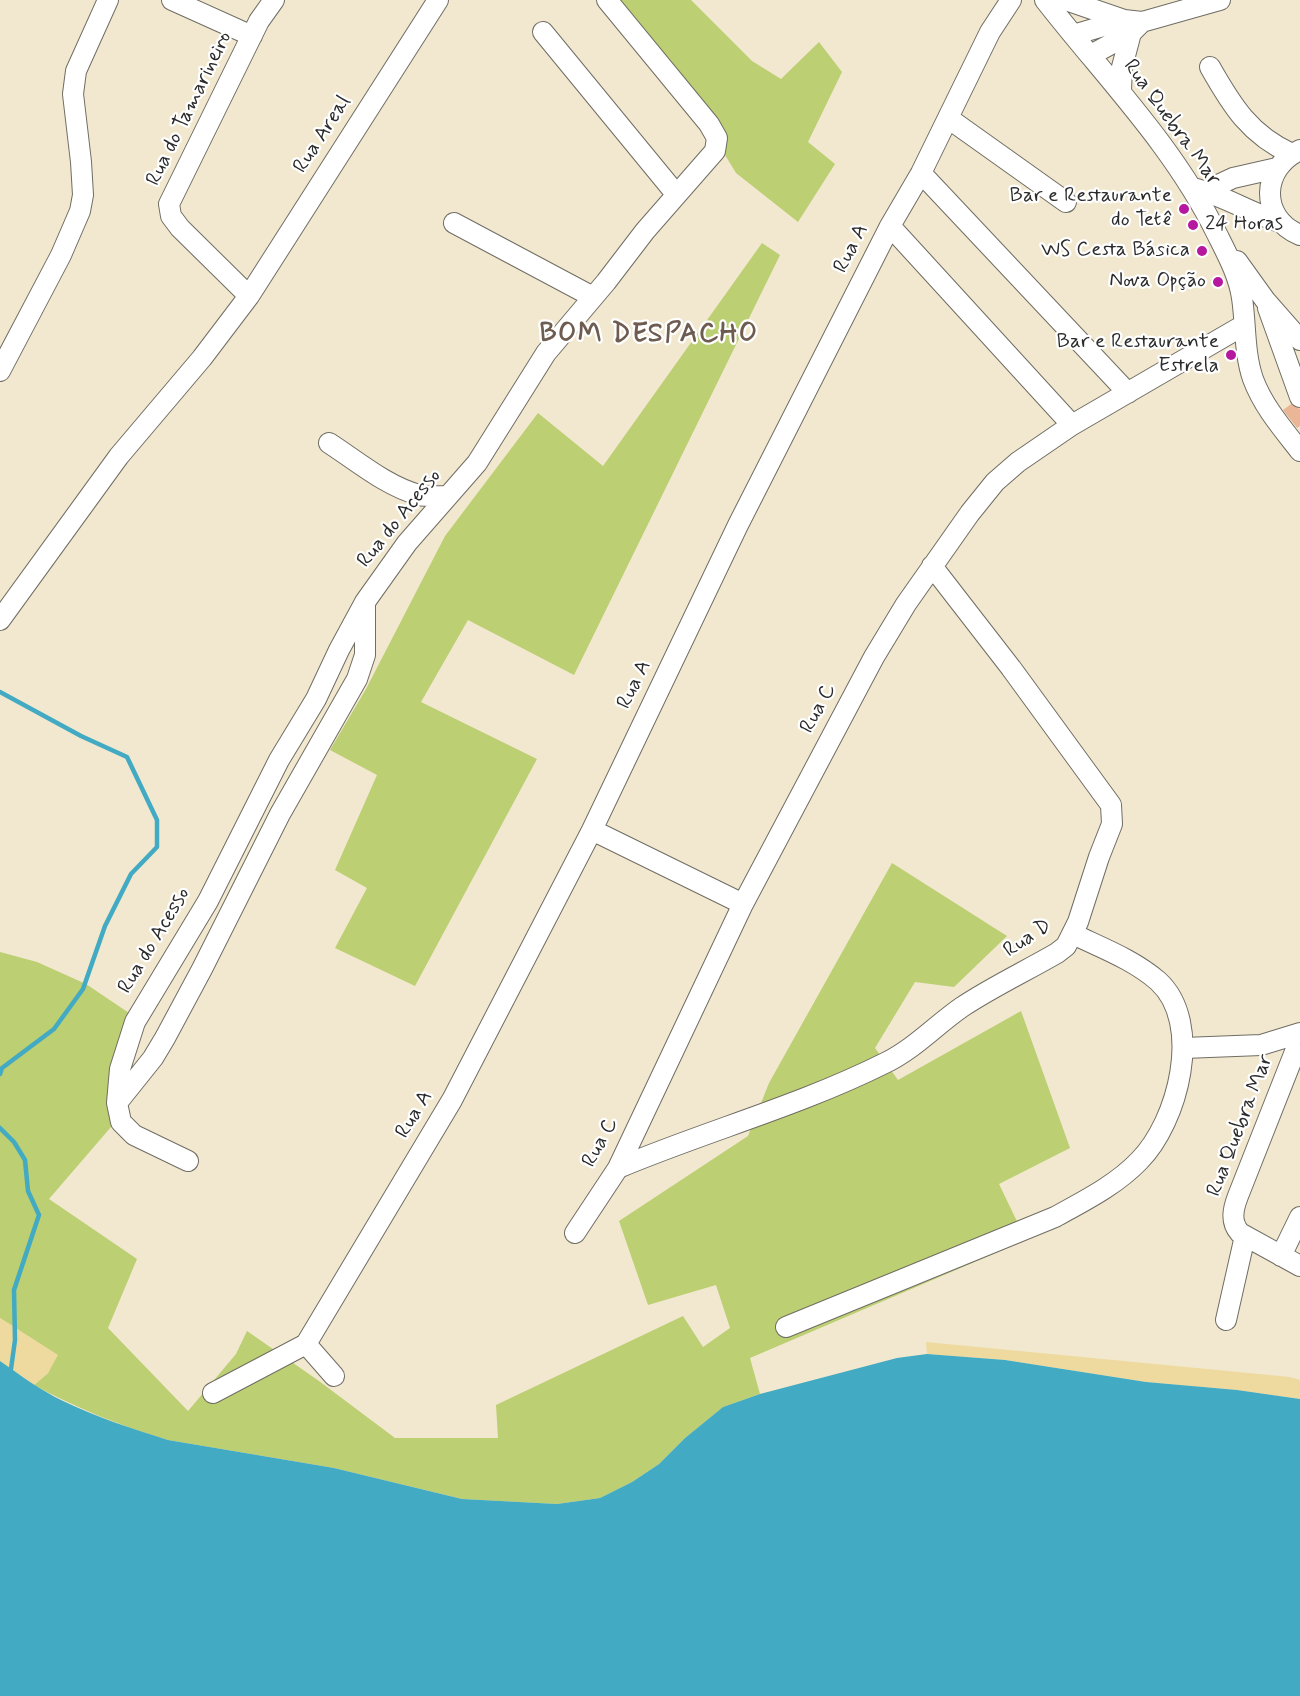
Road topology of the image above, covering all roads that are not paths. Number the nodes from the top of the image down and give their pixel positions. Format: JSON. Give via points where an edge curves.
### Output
{"nodes":[{"id":1,"x":108,"y":0,"type":"edge"},
{"id":2,"x":172,"y":0,"type":"edge"},
{"id":3,"x":264,"y":0,"type":"edge"},
{"id":4,"x":274,"y":0,"type":"edge"},
{"id":5,"x":438,"y":0,"type":"edge"},
{"id":6,"x":607,"y":0,"type":"edge"},
{"id":7,"x":1011,"y":0,"type":"edge"},
{"id":8,"x":1046,"y":0,"type":"edge"},
{"id":9,"x":1066,"y":0,"type":"edge"},
{"id":10,"x":1220,"y":0,"type":"edge"},
{"id":11,"x":1132,"y":25,"type":"junction"},
{"id":12,"x":256,"y":28,"type":"junction"},
{"id":13,"x":543,"y":32,"type":"dead end"},
{"id":14,"x":1073,"y":36,"type":"junction"},
{"id":15,"x":1091,"y":55,"type":"junction"},
{"id":16,"x":1210,"y":67,"type":"dead end"},
{"id":17,"x":1121,"y":90,"type":"junction"},
{"id":18,"x":948,"y":118,"type":"junction"},
{"id":19,"x":1296,"y":152,"type":"edge"},
{"id":20,"x":1277,"y":168,"type":"junction"},
{"id":21,"x":921,"y":173,"type":"junction"},
{"id":22,"x":1199,"y":190,"type":"junction"},
{"id":23,"x":676,"y":194,"type":"junction"},
{"id":24,"x":1066,"y":202,"type":"dead end"},
{"id":25,"x":1280,"y":222,"type":"junction"},
{"id":26,"x":454,"y":223,"type":"dead end"},
{"id":27,"x":890,"y":226,"type":"junction"},
{"id":28,"x":1217,"y":235,"type":"junction"},
{"id":29,"x":1300,"y":235,"type":"edge"},
{"id":30,"x":249,"y":296,"type":"junction"},
{"id":31,"x":593,"y":297,"type":"junction"},
{"id":32,"x":1265,"y":300,"type":"junction"},
{"id":33,"x":1244,"y":326,"type":"junction"},
{"id":34,"x":1300,"y":340,"type":"edge"},
{"id":35,"x":0,"y":371,"type":"edge"},
{"id":36,"x":1128,"y":393,"type":"junction"},
{"id":37,"x":1300,"y":397,"type":"edge"},
{"id":38,"x":1072,"y":425,"type":"junction"},
{"id":39,"x":328,"y":443,"type":"dead end"},
{"id":40,"x":1300,"y":451,"type":"edge"},
{"id":41,"x":447,"y":496,"type":"junction"},
{"id":42,"x":932,"y":566,"type":"junction"},
{"id":43,"x":365,"y":602,"type":"junction"},
{"id":44,"x":0,"y":620,"type":"edge"},
{"id":45,"x":249,"y":819,"type":"junction"},
{"id":46,"x":592,"y":830,"type":"junction"},
{"id":47,"x":272,"y":831,"type":"junction"},
{"id":48,"x":743,"y":904,"type":"junction"},
{"id":49,"x":1073,"y":934,"type":"junction"},
{"id":50,"x":1300,"y":1034,"type":"edge"},
{"id":51,"x":1300,"y":1039,"type":"edge"},
{"id":52,"x":1184,"y":1048,"type":"junction"},
{"id":53,"x":117,"y":1103,"type":"junction"},
{"id":54,"x":188,"y":1161,"type":"dead end"},
{"id":55,"x":618,"y":1168,"type":"junction"},
{"id":56,"x":1300,"y":1217,"type":"edge"},
{"id":57,"x":575,"y":1233,"type":"dead end"},
{"id":58,"x":1245,"y":1236,"type":"junction"},
{"id":59,"x":1281,"y":1256,"type":"junction"},
{"id":60,"x":1300,"y":1266,"type":"edge"},
{"id":61,"x":1226,"y":1320,"type":"dead end"},
{"id":62,"x":786,"y":1327,"type":"dead end"},
{"id":63,"x":306,"y":1344,"type":"junction"},
{"id":64,"x":334,"y":1376,"type":"dead end"},
{"id":65,"x":213,"y":1393,"type":"dead end"}],
"edges":[{"from":1,"to":35,"type":"street","via":[[76,71],[73,94],[83,195],[80,210],[61,255]]},
{"from":2,"to":12,"type":"street"},
{"from":3,"to":12,"type":"street","name":"Rua do Tamarineiro"},
{"from":4,"to":12,"type":"street","name":"Rua do Tamarineiro"},
{"from":5,"to":30,"type":"street","name":"Rua Areal"},
{"from":6,"to":23,"type":"street","name":"Rua do Acesso","via":[[717,138],[715,151]]},
{"from":7,"to":18,"type":"street","name":"Rua A","via":[[990,32]]},
{"from":8,"to":14,"type":"street","name":"Rua Quebra Mar"},
{"from":9,"to":11,"type":"street"},
{"from":10,"to":11,"type":"street"},
{"from":11,"to":14,"type":"street"},
{"from":11,"to":15,"type":"street"},
{"from":11,"to":17,"type":"street"},
{"from":12,"to":30,"type":"street","name":"Rua do Tamarineiro","via":[[169,209],[180,228]]},
{"from":13,"to":23,"type":"street"},
{"from":14,"to":15,"type":"street","name":"Rua Quebra Mar"},
{"from":15,"to":17,"type":"street","name":"Rua Quebra Mar"},
{"from":16,"to":19,"type":"street","via":[[1250,127],[1276,147]]},
{"from":17,"to":22,"type":"street","name":"Rua Quebra Mar"},
{"from":18,"to":21,"type":"street","name":"Rua A"},
{"from":18,"to":24,"type":"street"},
{"from":19,"to":20,"type":"street"},
{"from":20,"to":22,"type":"street"},
{"from":20,"to":25,"type":"street","via":[[1270,196]]},
{"from":21,"to":27,"type":"street","name":"Rua A"},
{"from":21,"to":36,"type":"street"},
{"from":22,"to":25,"type":"street"},
{"from":22,"to":28,"type":"street","name":"Rua Quebra Mar"},
{"from":23,"to":31,"type":"street","name":"Rua do Acesso"},
{"from":25,"to":29,"type":"street"},
{"from":26,"to":31,"type":"street"},
{"from":27,"to":38,"type":"street"},
{"from":27,"to":46,"type":"street","name":"Rua A","via":[[738,525]]},
{"from":28,"to":32,"type":"street"},
{"from":28,"to":33,"type":"street","name":"Rua Quebra Mar","via":[[1241,291]]},
{"from":30,"to":44,"type":"street","name":"Rua Areal","via":[[119,456]]},
{"from":31,"to":41,"type":"street","name":"Rua do Acesso","via":[[546,353],[487,448]]},
{"from":32,"to":34,"type":"street"},
{"from":32,"to":37,"type":"street"},
{"from":33,"to":36,"type":"street","name":"Rua C"},
{"from":33,"to":40,"type":"street","name":"Rua Quebra Mar","via":[[1258,392]]},
{"from":36,"to":38,"type":"street","name":"Rua C"},
{"from":38,"to":42,"type":"street","name":"Rua C","via":[[995,482]]},
{"from":39,"to":41,"type":"street","via":[[404,489],[419,495]]},
{"from":41,"to":43,"type":"street","name":"Rua do Acesso"},
{"from":42,"to":48,"type":"street","name":"Rua C","via":[[874,657]]},
{"from":42,"to":49,"type":"street","name":"Rua D","via":[[1111,805],[1112,824]]},
{"from":43,"to":45,"type":"street","name":"Rua do Acesso"},
{"from":43,"to":47,"type":"street","via":[[365,650],[360,671]]},
{"from":45,"to":47,"type":"street"},
{"from":45,"to":53,"type":"street","name":"Rua do Acesso","via":[[208,901],[135,1022],[120,1069]]},
{"from":46,"to":48,"type":"street"},
{"from":46,"to":63,"type":"street","name":"Rua A","via":[[452,1100]]},
{"from":47,"to":53,"type":"street","via":[[165,1038]]},
{"from":48,"to":55,"type":"street","name":"Rua C"},
{"from":49,"to":52,"type":"street","via":[[1125,959],[1159,982],[1175,1006]]},
{"from":49,"to":55,"type":"street","name":"Rua D","via":[[1066,946],[965,1005],[887,1062],[837,1086]]},
{"from":50,"to":52,"type":"street","via":[[1261,1045]]},
{"from":51,"to":58,"type":"street","name":"Rua Quebra Mar","via":[[1235,1203],[1233,1220]]},
{"from":52,"to":62,"type":"street","via":[[1166,1122],[1139,1161],[1108,1186],[1055,1217]]},
{"from":53,"to":54,"type":"street","name":"Rua do Acesso","via":[[124,1127]]},
{"from":55,"to":57,"type":"street","name":"Rua C"},
{"from":56,"to":59,"type":"street"},
{"from":58,"to":59,"type":"street"},
{"from":58,"to":61,"type":"street"},
{"from":59,"to":60,"type":"street"},
{"from":63,"to":64,"type":"street"},
{"from":63,"to":65,"type":"street"}]}
